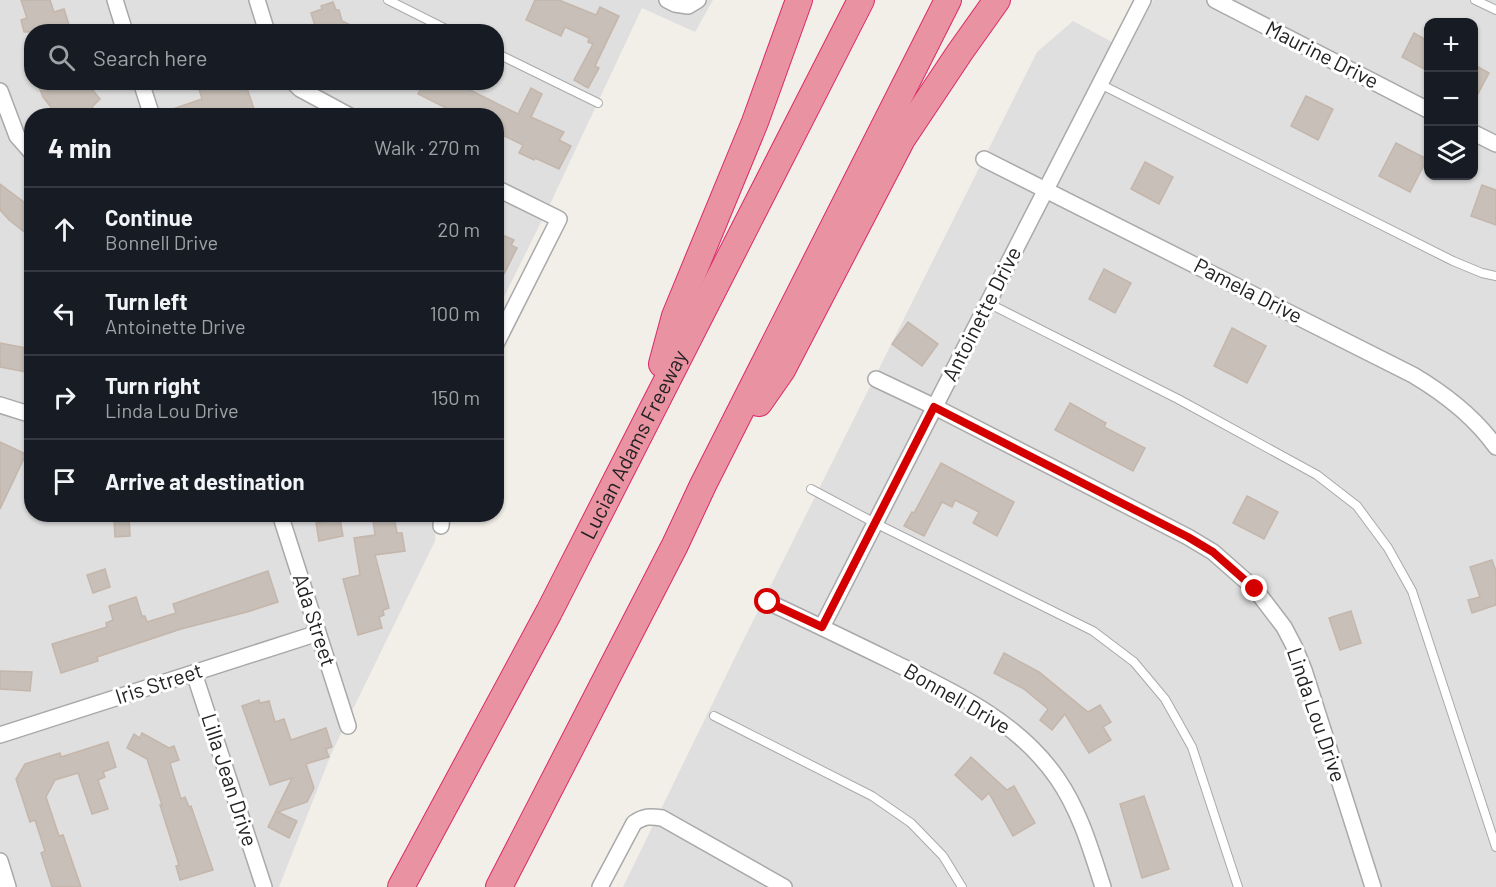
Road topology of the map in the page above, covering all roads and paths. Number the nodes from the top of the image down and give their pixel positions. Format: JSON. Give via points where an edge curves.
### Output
{"nodes":[{"id":1,"x":115,"y":0,"type":"edge"},
{"id":2,"x":257,"y":0,"type":"edge"},
{"id":3,"x":388,"y":0,"type":"edge"},
{"id":4,"x":667,"y":0,"type":"edge"},
{"id":5,"x":698,"y":0,"type":"edge"},
{"id":6,"x":799,"y":0,"type":"edge"},
{"id":7,"x":861,"y":0,"type":"edge"},
{"id":8,"x":948,"y":0,"type":"edge"},
{"id":9,"x":997,"y":0,"type":"edge"},
{"id":10,"x":1143,"y":0,"type":"edge"},
{"id":11,"x":1215,"y":0,"type":"edge"},
{"id":12,"x":1475,"y":0,"type":"edge"},
{"id":13,"x":1496,"y":10,"type":"edge"},
{"id":14,"x":122,"y":24,"type":"edge"},
{"id":15,"x":264,"y":24,"type":"edge"},
{"id":16,"x":436,"y":24,"type":"edge"},
{"id":17,"x":504,"y":57,"type":"edge"},
{"id":18,"x":1100,"y":84,"type":"junction"},
{"id":19,"x":144,"y":90,"type":"edge"},
{"id":20,"x":304,"y":90,"type":"edge"},
{"id":21,"x":0,"y":91,"type":"edge"},
{"id":22,"x":598,"y":103,"type":"dead end"},
{"id":23,"x":149,"y":108,"type":"edge"},
{"id":24,"x":336,"y":108,"type":"edge"},
{"id":25,"x":1424,"y":108,"type":"edge"},
{"id":26,"x":1478,"y":135,"type":"edge"},
{"id":27,"x":24,"y":144,"type":"edge"},
{"id":28,"x":1496,"y":144,"type":"edge"},
{"id":29,"x":984,"y":159,"type":"dead end"},
{"id":30,"x":1046,"y":189,"type":"junction"},
{"id":31,"x":504,"y":192,"type":"edge"},
{"id":32,"x":1496,"y":276,"type":"edge"},
{"id":33,"x":988,"y":303,"type":"junction"},
{"id":34,"x":504,"y":321,"type":"edge"},
{"id":35,"x":876,"y":379,"type":"dead end"},
{"id":36,"x":0,"y":405,"type":"edge"},
{"id":37,"x":934,"y":407,"type":"junction"},
{"id":38,"x":24,"y":412,"type":"edge"},
{"id":39,"x":650,"y":412,"type":"junction"},
{"id":40,"x":1495,"y":445,"type":"edge"},
{"id":41,"x":703,"y":485,"type":"junction"},
{"id":42,"x":811,"y":489,"type":"dead end"},
{"id":43,"x":283,"y":522,"type":"edge"},
{"id":44,"x":875,"y":524,"type":"junction"},
{"id":45,"x":768,"y":602,"type":"dead end"},
{"id":46,"x":822,"y":627,"type":"junction"},
{"id":47,"x":318,"y":633,"type":"junction"},
{"id":48,"x":194,"y":673,"type":"junction"},
{"id":49,"x":714,"y":716,"type":"dead end"},
{"id":50,"x":348,"y":726,"type":"dead end"},
{"id":51,"x":0,"y":735,"type":"edge"},
{"id":52,"x":1496,"y":847,"type":"edge"},
{"id":53,"x":0,"y":861,"type":"edge"},
{"id":54,"x":8,"y":887,"type":"edge"},
{"id":55,"x":264,"y":887,"type":"edge"},
{"id":56,"x":401,"y":887,"type":"edge"},
{"id":57,"x":499,"y":887,"type":"edge"},
{"id":58,"x":600,"y":887,"type":"edge"},
{"id":59,"x":784,"y":887,"type":"edge"},
{"id":60,"x":962,"y":887,"type":"edge"},
{"id":61,"x":1103,"y":887,"type":"edge"},
{"id":62,"x":1238,"y":887,"type":"edge"},
{"id":63,"x":1373,"y":887,"type":"edge"}],
"edges":[{"from":1,"to":14,"type":"street"},
{"from":2,"to":15,"type":"street"},
{"from":3,"to":16,"type":"lane"},
{"from":4,"to":5,"type":"street","via":[[688,6]]},
{"from":6,"to":39,"type":"highway","via":[[755,122],[675,316]]},
{"from":7,"to":39,"type":"highway","name":"Lucian Adams Freeway"},
{"from":8,"to":41,"type":"highway"},
{"from":9,"to":41,"type":"highway","via":[[902,139],[783,370]]},
{"from":10,"to":18,"type":"street","name":"Antoinette Drive"},
{"from":11,"to":25,"type":"street","name":"Maurine Drive"},
{"from":12,"to":13,"type":"lane"},
{"from":17,"to":22,"type":"lane"},
{"from":18,"to":30,"type":"street","name":"Antoinette Drive"},
{"from":18,"to":32,"type":"lane","via":[[1453,261]]},
{"from":19,"to":23,"type":"street"},
{"from":20,"to":24,"type":"street"},
{"from":21,"to":27,"type":"street","via":[[17,136]]},
{"from":26,"to":28,"type":"street"},
{"from":29,"to":30,"type":"street","name":"Pamela Drive"},
{"from":30,"to":33,"type":"street","name":"Antoinette Drive"},
{"from":30,"to":40,"type":"street","name":"Pamela Drive","via":[[1413,375],[1456,405]]},
{"from":31,"to":34,"type":"street","via":[[559,219]]},
{"from":33,"to":37,"type":"street","name":"Antoinette Drive"},
{"from":33,"to":52,"type":"lane","via":[[1317,475],[1357,506],[1388,548],[1412,591]]},
{"from":35,"to":37,"type":"street","name":"Linda Lou Drive"},
{"from":36,"to":38,"type":"street"},
{"from":37,"to":44,"type":"street","name":"Antoinette Drive"},
{"from":37,"to":63,"type":"street","name":"Linda Lou Drive","via":[[1188,537],[1213,552],[1255,589],[1284,627],[1304,670]]},
{"from":39,"to":56,"type":"highway","name":"Lucian Adams Freeway","via":[[549,612]]},
{"from":41,"to":57,"type":"highway"},
{"from":42,"to":44,"type":"lane"},
{"from":43,"to":47,"type":"street","name":"Ada Street"},
{"from":44,"to":46,"type":"street","name":"Antoinette Drive"},
{"from":44,"to":62,"type":"lane","via":[[1093,632],[1134,662],[1165,699],[1192,747]]},
{"from":45,"to":46,"type":"street","name":"Bonnell Drive"},
{"from":46,"to":61,"type":"street","name":"Bonnell Drive","via":[[951,691],[1022,737],[1071,801]]},
{"from":47,"to":48,"type":"street","name":"Iris Street"},
{"from":47,"to":50,"type":"street","name":"Ada Street"},
{"from":48,"to":51,"type":"street","name":"Iris Street"},
{"from":48,"to":55,"type":"street","name":"Lilla Jean Drive"},
{"from":49,"to":60,"type":"lane","via":[[872,795],[911,823],[943,856]]},
{"from":53,"to":54,"type":"street"},
{"from":58,"to":59,"type":"street","via":[[634,823],[651,816],[662,818]]}]}
